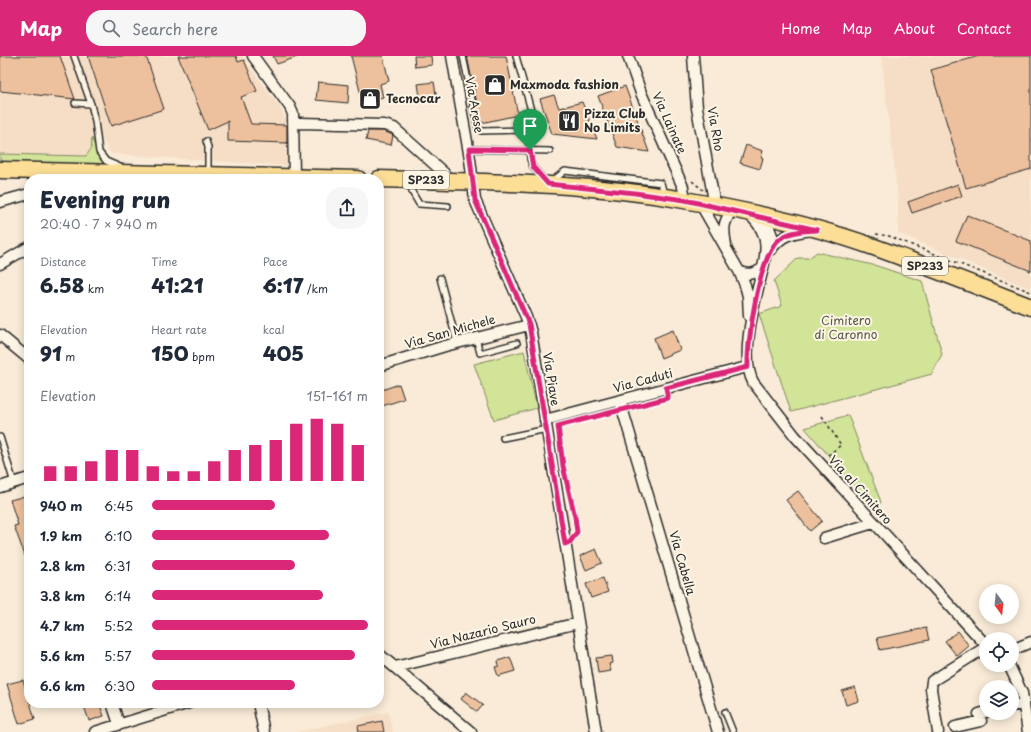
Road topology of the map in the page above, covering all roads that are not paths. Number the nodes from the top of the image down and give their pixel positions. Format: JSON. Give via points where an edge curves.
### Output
{"nodes":[{"id":1,"x":74,"y":56,"type":"edge"},
{"id":2,"x":253,"y":56,"type":"edge"},
{"id":3,"x":452,"y":56,"type":"edge"},
{"id":4,"x":463,"y":56,"type":"edge"},
{"id":5,"x":516,"y":56,"type":"edge"},
{"id":6,"x":628,"y":56,"type":"edge"},
{"id":7,"x":693,"y":56,"type":"edge"},
{"id":8,"x":75,"y":103,"type":"dead end"},
{"id":9,"x":91,"y":104,"type":"junction"},
{"id":10,"x":294,"y":124,"type":"junction"},
{"id":11,"x":526,"y":130,"type":"junction"},
{"id":12,"x":206,"y":141,"type":"dead end"},
{"id":13,"x":469,"y":149,"type":"junction"},
{"id":14,"x":530,"y":150,"type":"junction"},
{"id":15,"x":550,"y":151,"type":"dead end"},
{"id":16,"x":0,"y":170,"type":"edge"},
{"id":17,"x":130,"y":173,"type":"junction"},
{"id":18,"x":169,"y":174,"type":"edge"},
{"id":19,"x":208,"y":174,"type":"edge"},
{"id":20,"x":294,"y":174,"type":"edge"},
{"id":21,"x":384,"y":180,"type":"edge"},
{"id":22,"x":411,"y":180,"type":"junction"},
{"id":23,"x":445,"y":181,"type":"junction"},
{"id":24,"x":472,"y":182,"type":"junction"},
{"id":25,"x":548,"y":184,"type":"junction"},
{"id":26,"x":24,"y":195,"type":"edge"},
{"id":27,"x":685,"y":200,"type":"junction"},
{"id":28,"x":0,"y":202,"type":"edge"},
{"id":29,"x":709,"y":202,"type":"junction"},
{"id":30,"x":448,"y":206,"type":"dead end"},
{"id":31,"x":740,"y":211,"type":"junction"},
{"id":32,"x":765,"y":217,"type":"junction"},
{"id":33,"x":817,"y":230,"type":"junction"},
{"id":34,"x":772,"y":248,"type":"junction"},
{"id":35,"x":726,"y":249,"type":"junction"},
{"id":36,"x":24,"y":250,"type":"edge"},
{"id":37,"x":0,"y":264,"type":"edge"},
{"id":38,"x":765,"y":264,"type":"junction"},
{"id":39,"x":739,"y":271,"type":"junction"},
{"id":40,"x":440,"y":278,"type":"dead end"},
{"id":41,"x":1031,"y":307,"type":"edge"},
{"id":42,"x":529,"y":324,"type":"junction"},
{"id":43,"x":0,"y":334,"type":"edge"},
{"id":44,"x":750,"y":336,"type":"junction"},
{"id":45,"x":476,"y":338,"type":"junction"},
{"id":46,"x":457,"y":343,"type":"junction"},
{"id":47,"x":517,"y":343,"type":"dead end"},
{"id":48,"x":24,"y":355,"type":"edge"},
{"id":49,"x":384,"y":365,"type":"edge"},
{"id":50,"x":748,"y":367,"type":"junction"},
{"id":51,"x":620,"y":401,"type":"junction"},
{"id":52,"x":546,"y":424,"type":"junction"},
{"id":53,"x":0,"y":436,"type":"edge"},
{"id":54,"x":504,"y":438,"type":"dead end"},
{"id":55,"x":24,"y":480,"type":"edge"},
{"id":56,"x":14,"y":483,"type":"junction"},
{"id":57,"x":0,"y":487,"type":"edge"},
{"id":58,"x":873,"y":523,"type":"junction"},
{"id":59,"x":824,"y":538,"type":"dead end"},
{"id":60,"x":578,"y":623,"type":"junction"},
{"id":61,"x":979,"y":638,"type":"edge"},
{"id":62,"x":1031,"y":642,"type":"edge"},
{"id":63,"x":1019,"y":647,"type":"edge"},
{"id":64,"x":979,"y":651,"type":"edge"},
{"id":65,"x":384,"y":658,"type":"edge"},
{"id":66,"x":395,"y":667,"type":"junction"},
{"id":67,"x":1012,"y":672,"type":"edge"},
{"id":68,"x":1024,"y":703,"type":"junction"},
{"id":69,"x":1019,"y":704,"type":"edge"},
{"id":70,"x":114,"y":708,"type":"edge"},
{"id":71,"x":173,"y":708,"type":"edge"},
{"id":72,"x":259,"y":708,"type":"edge"},
{"id":73,"x":725,"y":712,"type":"dead end"},
{"id":74,"x":981,"y":720,"type":"edge"},
{"id":75,"x":120,"y":724,"type":"junction"},
{"id":76,"x":955,"y":727,"type":"dead end"},
{"id":77,"x":95,"y":732,"type":"edge"},
{"id":78,"x":264,"y":732,"type":"edge"},
{"id":79,"x":471,"y":732,"type":"edge"},
{"id":80,"x":596,"y":732,"type":"edge"},
{"id":81,"x":718,"y":732,"type":"edge"},
{"id":82,"x":733,"y":732,"type":"edge"},
{"id":83,"x":938,"y":732,"type":"edge"},
{"id":84,"x":1028,"y":732,"type":"edge"}],
"edges":[{"from":1,"to":9,"type":"lane"},
{"from":2,"to":10,"type":"street","via":[[290,107]]},
{"from":3,"to":13,"type":"street","name":"Via Arese"},
{"from":4,"to":11,"type":"lane","via":[[478,129]]},
{"from":5,"to":11,"type":"lane","via":[[532,114]]},
{"from":6,"to":27,"type":"street","name":"Via Lainate","via":[[683,187]]},
{"from":7,"to":29,"type":"street","name":"Via Rho"},
{"from":8,"to":9,"type":"lane"},
{"from":9,"to":17,"type":"lane","via":[[101,157]]},
{"from":10,"to":20,"type":"street"},
{"from":10,"to":23,"type":"street","via":[[384,125],[394,128],[444,173]]},
{"from":11,"to":14,"type":"lane"},
{"from":12,"to":19,"type":"lane"},
{"from":13,"to":14,"type":"lane"},
{"from":13,"to":24,"type":"street","name":"Via Arese"},
{"from":14,"to":15,"type":"lane"},
{"from":14,"to":25,"type":"lane","via":[[533,167]]},
{"from":16,"to":17,"type":"main road"},
{"from":17,"to":18,"type":"main road"},
{"from":21,"to":22,"type":"main road","number":"SP233"},
{"from":22,"to":23,"type":"main road","number":"SP233"},
{"from":22,"to":30,"type":"lane","via":[[412,192],[419,204]]},
{"from":23,"to":24,"type":"main road","number":"SP233"},
{"from":24,"to":25,"type":"main road","number":"SP233"},
{"from":24,"to":42,"type":"street","name":"Via Piave","via":[[475,200]]},
{"from":25,"to":27,"type":"main road","number":"SP233"},
{"from":26,"to":28,"type":"street"},
{"from":27,"to":29,"type":"main road","number":"SP233"},
{"from":29,"to":31,"type":"main road","number":"SP233"},
{"from":29,"to":35,"type":"street","name":"Via Rho"},
{"from":31,"to":32,"type":"main road","number":"SP233"},
{"from":31,"to":35,"type":"street","via":[[725,220]]},
{"from":31,"to":38,"type":"street","via":[[763,232]]},
{"from":32,"to":33,"type":"main road","number":"SP233"},
{"from":32,"to":34,"type":"street","via":[[774,241]]},
{"from":33,"to":34,"type":"street","via":[[793,233],[780,238]]},
{"from":33,"to":41,"type":"main road","number":"SP233","via":[[873,246]]},
{"from":34,"to":38,"type":"street"},
{"from":35,"to":39,"type":"street"},
{"from":36,"to":37,"type":"street"},
{"from":38,"to":39,"type":"street","via":[[755,274]]},
{"from":38,"to":44,"type":"street"},
{"from":39,"to":44,"type":"street","via":[[748,296]]},
{"from":40,"to":46,"type":"lane"},
{"from":42,"to":45,"type":"street","name":"Via San Michele"},
{"from":42,"to":52,"type":"street","name":"Via Piave"},
{"from":43,"to":48,"type":"street"},
{"from":44,"to":50,"type":"street","name":"Via al Cimitero"},
{"from":45,"to":46,"type":"street","name":"Via San Michele"},
{"from":45,"to":47,"type":"lane","via":[[480,353]]},
{"from":46,"to":49,"type":"street","name":"Via San Michele"},
{"from":50,"to":51,"type":"street","name":"Via Caduti"},
{"from":50,"to":58,"type":"street","name":"Via al Cimitero","via":[[753,382],[772,408]]},
{"from":51,"to":52,"type":"street","name":"Via Caduti"},
{"from":51,"to":81,"type":"street","name":"Via Cabella"},
{"from":52,"to":54,"type":"lane"},
{"from":52,"to":60,"type":"street","name":"Via Piave"},
{"from":53,"to":56,"type":"lane"},
{"from":55,"to":56,"type":"street"},
{"from":56,"to":57,"type":"street"},
{"from":58,"to":59,"type":"street"},
{"from":58,"to":61,"type":"street","name":"Via al Cimitero"},
{"from":60,"to":66,"type":"street","name":"Via Nazario Sauro"},
{"from":60,"to":80,"type":"street","name":"Via Piave"},
{"from":62,"to":63,"type":"street"},
{"from":64,"to":83,"type":"street","via":[[932,681]]},
{"from":65,"to":66,"type":"street"},
{"from":66,"to":79,"type":"street"},
{"from":67,"to":68,"type":"street"},
{"from":68,"to":69,"type":"street"},
{"from":68,"to":84,"type":"street"},
{"from":70,"to":75,"type":"street"},
{"from":71,"to":75,"type":"street"},
{"from":72,"to":78,"type":"street"},
{"from":73,"to":82,"type":"lane"},
{"from":74,"to":76,"type":"street"},
{"from":75,"to":77,"type":"street"}]}
